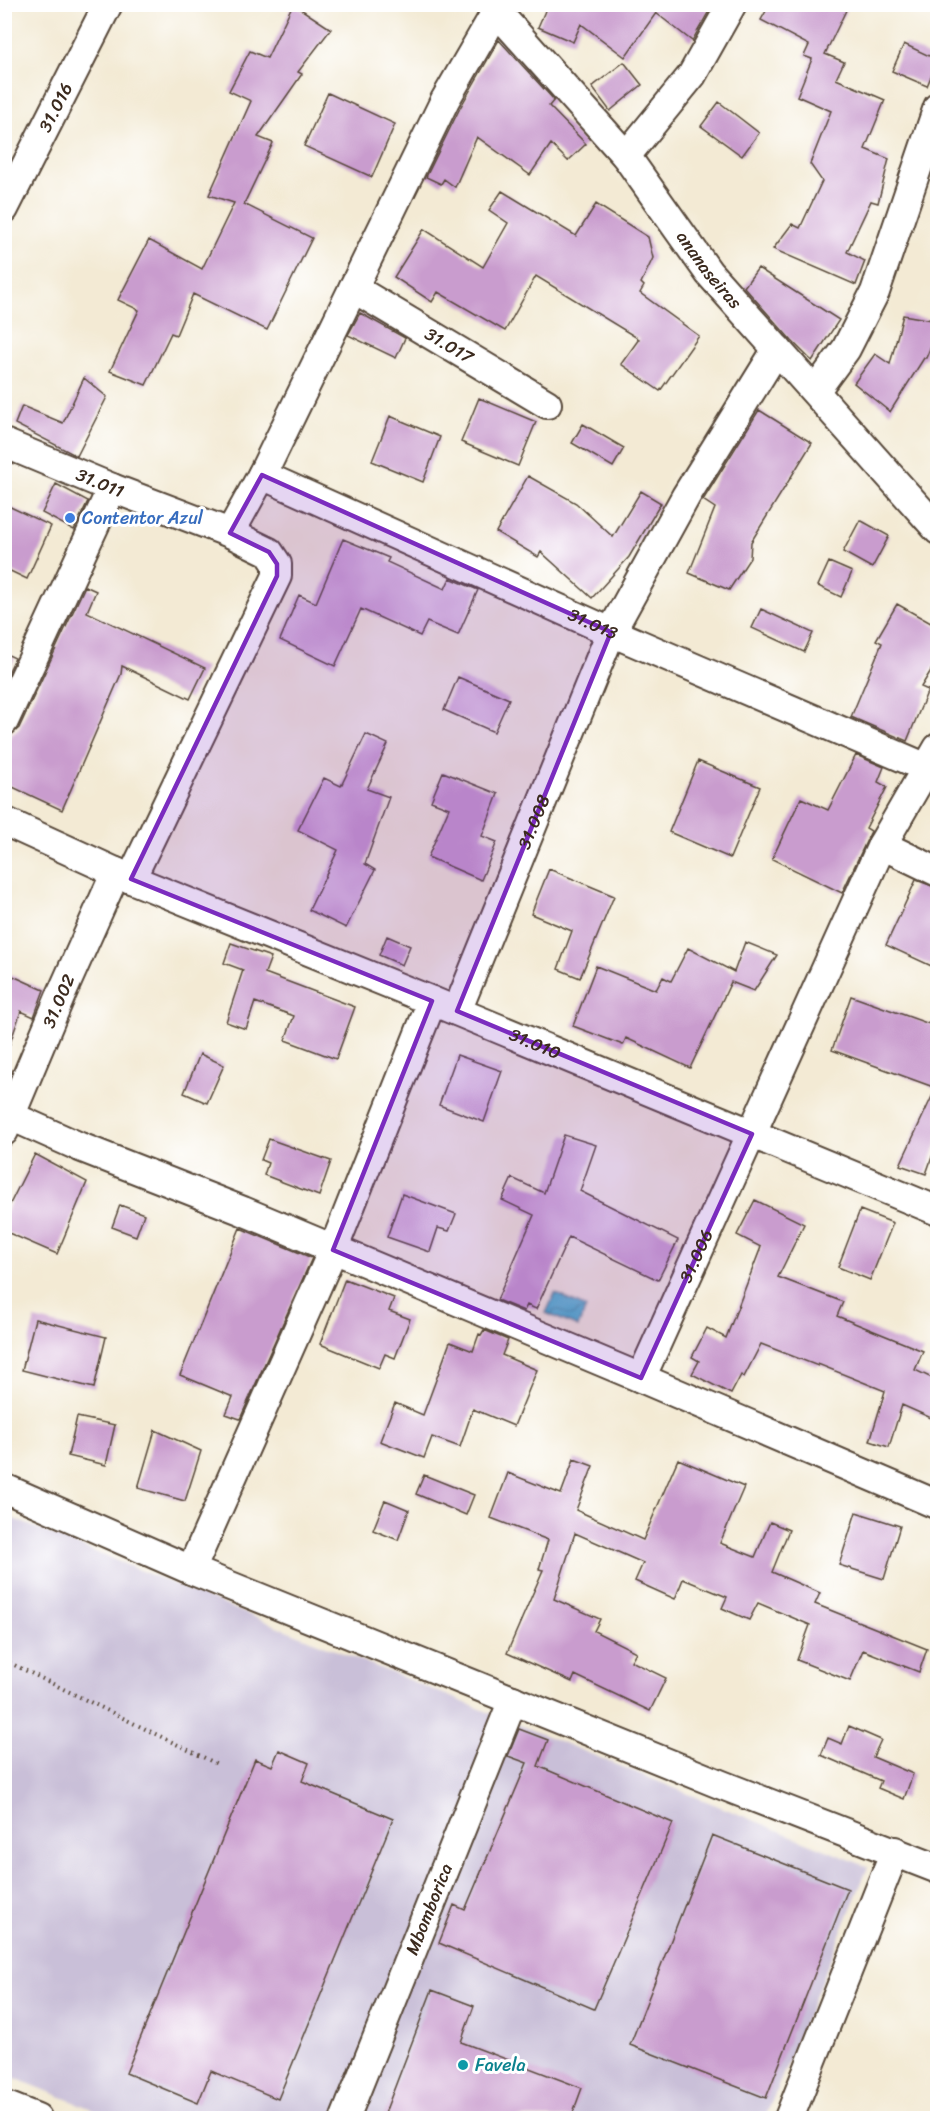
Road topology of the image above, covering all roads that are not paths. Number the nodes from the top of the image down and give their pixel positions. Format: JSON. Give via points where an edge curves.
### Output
{"nodes":[{"id":1,"x":108,"y":4,"type":"edge"},
{"id":2,"x":732,"y":4,"type":"edge"},
{"id":3,"x":493,"y":8,"type":"edge"},
{"id":4,"x":938,"y":107,"type":"edge"},
{"id":5,"x":626,"y":156,"type":"junction"},
{"id":6,"x":4,"y":209,"type":"edge"},
{"id":7,"x":353,"y":288,"type":"junction"},
{"id":8,"x":777,"y":349,"type":"junction"},
{"id":9,"x":816,"y":390,"type":"junction"},
{"id":10,"x":547,"y":404,"type":"dead end"},
{"id":11,"x":4,"y":442,"type":"edge"},
{"id":12,"x":262,"y":475,"type":"junction"},
{"id":13,"x":112,"y":488,"type":"junction"},
{"id":14,"x":938,"y":530,"type":"edge"},
{"id":15,"x":230,"y":532,"type":"junction"},
{"id":16,"x":610,"y":632,"type":"junction"},
{"id":17,"x":4,"y":721,"type":"edge"},
{"id":18,"x":932,"y":758,"type":"edge"},
{"id":19,"x":4,"y":821,"type":"edge"},
{"id":20,"x":882,"y":846,"type":"junction"},
{"id":21,"x":938,"y":872,"type":"edge"},
{"id":22,"x":123,"y":875,"type":"junction"},
{"id":23,"x":444,"y":1006,"type":"junction"},
{"id":24,"x":7,"y":1120,"type":"edge"},
{"id":25,"x":752,"y":1134,"type":"junction"},
{"id":26,"x":938,"y":1211,"type":"edge"},
{"id":27,"x":333,"y":1250,"type":"junction"},
{"id":28,"x":641,"y":1378,"type":"junction"},
{"id":29,"x":4,"y":1488,"type":"edge"},
{"id":30,"x":938,"y":1505,"type":"edge"},
{"id":31,"x":191,"y":1570,"type":"junction"},
{"id":32,"x":513,"y":1700,"type":"junction"},
{"id":33,"x":895,"y":1851,"type":"junction"},
{"id":34,"x":938,"y":1869,"type":"edge"},
{"id":35,"x":4,"y":2104,"type":"edge"},
{"id":36,"x":37,"y":2118,"type":"edge"},
{"id":37,"x":345,"y":2118,"type":"edge"},
{"id":38,"x":789,"y":2118,"type":"edge"}],
"edges":[{"from":1,"to":6,"type":"street","name":"31.016"},
{"from":2,"to":5,"type":"street","via":[[692,75]]},
{"from":3,"to":5,"type":"street","name":"ananaseiras"},
{"from":3,"to":7,"type":"street"},
{"from":4,"to":9,"type":"street","via":[[875,292],[846,349]]},
{"from":5,"to":8,"type":"street","name":"ananaseiras","via":[[709,273]]},
{"from":7,"to":10,"type":"street","name":"31.017"},
{"from":7,"to":12,"type":"street"},
{"from":8,"to":9,"type":"street","name":"ananaseiras"},
{"from":8,"to":16,"type":"street","name":"31.008","via":[[686,496]]},
{"from":9,"to":14,"type":"street","name":"ananaseiras"},
{"from":11,"to":13,"type":"street","name":"31.011"},
{"from":12,"to":15,"type":"street"},
{"from":12,"to":16,"type":"street","name":"31.013"},
{"from":13,"to":15,"type":"street","name":"31.011"},
{"from":13,"to":17,"type":"street"},
{"from":15,"to":22,"type":"street","name":"31.011","via":[[269,552],[277,564],[277,576]]},
{"from":16,"to":18,"type":"street","name":"31.013"},
{"from":16,"to":23,"type":"street","name":"31.008"},
{"from":18,"to":20,"type":"street","name":"31.006"},
{"from":19,"to":22,"type":"street","name":"31.010"},
{"from":20,"to":21,"type":"street"},
{"from":20,"to":25,"type":"street","name":"31.006"},
{"from":22,"to":23,"type":"street","name":"31.010"},
{"from":22,"to":24,"type":"street","name":"31.002","via":[[61,995]]},
{"from":23,"to":25,"type":"street","name":"31.010"},
{"from":23,"to":27,"type":"street","name":"31.008"},
{"from":24,"to":27,"type":"street"},
{"from":25,"to":26,"type":"street","name":"31.010"},
{"from":25,"to":28,"type":"street","name":"31.006"},
{"from":27,"to":28,"type":"street"},
{"from":27,"to":31,"type":"street","name":"31.008"},
{"from":28,"to":30,"type":"street"},
{"from":29,"to":31,"type":"street"},
{"from":31,"to":32,"type":"street"},
{"from":32,"to":33,"type":"street"},
{"from":32,"to":37,"type":"street","name":"Mbomborica"},
{"from":33,"to":34,"type":"street"},
{"from":33,"to":38,"type":"street"},
{"from":35,"to":36,"type":"street"}]}
